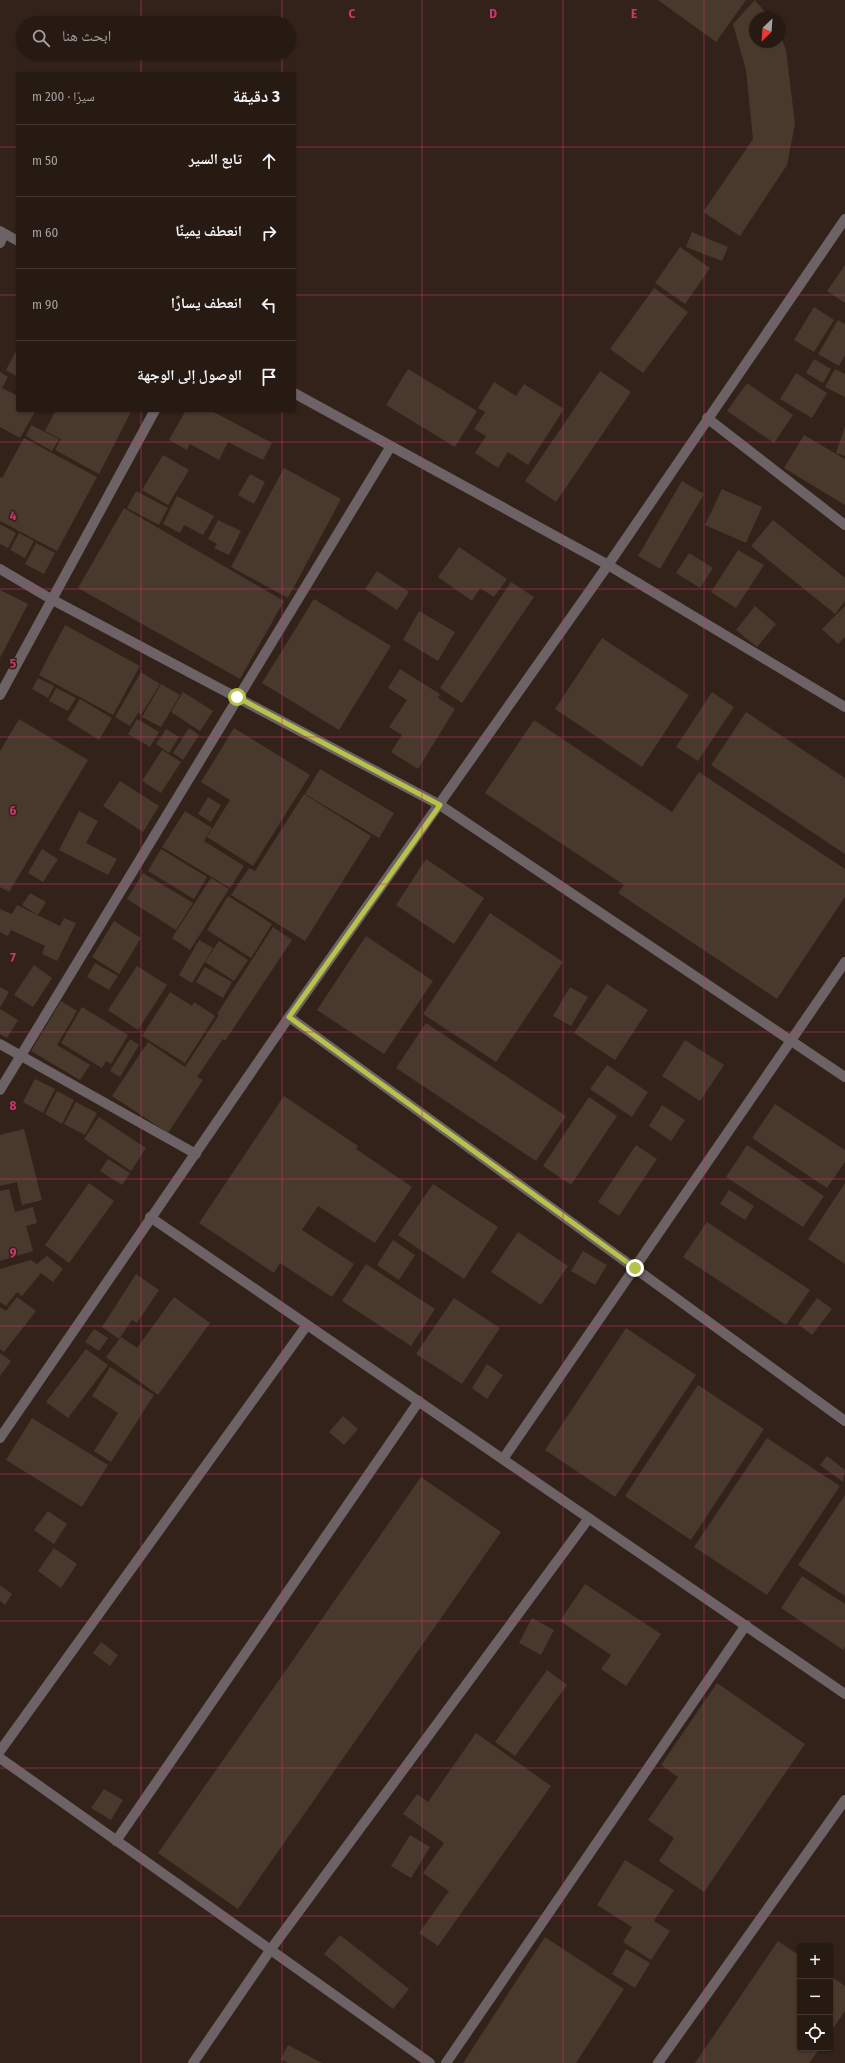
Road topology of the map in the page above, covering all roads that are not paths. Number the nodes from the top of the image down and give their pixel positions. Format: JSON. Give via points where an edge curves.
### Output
{"nodes":[{"id":1,"x":845,"y":218,"type":"edge"},
{"id":2,"x":1,"y":236,"type":"edge"},
{"id":3,"x":16,"y":240,"type":"edge"},
{"id":4,"x":296,"y":394,"type":"edge"},
{"id":5,"x":154,"y":412,"type":"edge"},
{"id":6,"x":707,"y":418,"type":"junction"},
{"id":7,"x":391,"y":446,"type":"junction"},
{"id":8,"x":845,"y":525,"type":"edge"},
{"id":9,"x":608,"y":565,"type":"junction"},
{"id":10,"x":0,"y":569,"type":"edge"},
{"id":11,"x":51,"y":599,"type":"junction"},
{"id":12,"x":0,"y":695,"type":"edge"},
{"id":13,"x":237,"y":697,"type":"junction"},
{"id":14,"x":845,"y":707,"type":"edge"},
{"id":15,"x":440,"y":805,"type":"junction"},
{"id":16,"x":845,"y":962,"type":"edge"},
{"id":17,"x":289,"y":1017,"type":"junction"},
{"id":18,"x":791,"y":1040,"type":"junction"},
{"id":19,"x":0,"y":1044,"type":"edge"},
{"id":20,"x":21,"y":1056,"type":"junction"},
{"id":21,"x":845,"y":1077,"type":"edge"},
{"id":22,"x":0,"y":1090,"type":"edge"},
{"id":23,"x":196,"y":1154,"type":"junction"},
{"id":24,"x":150,"y":1218,"type":"junction"},
{"id":25,"x":635,"y":1268,"type":"junction"},
{"id":26,"x":306,"y":1325,"type":"junction"},
{"id":27,"x":419,"y":1401,"type":"junction"},
{"id":28,"x":845,"y":1421,"type":"edge"},
{"id":29,"x":0,"y":1438,"type":"edge"},
{"id":30,"x":503,"y":1459,"type":"junction"},
{"id":31,"x":589,"y":1518,"type":"junction"},
{"id":32,"x":746,"y":1625,"type":"junction"},
{"id":33,"x":845,"y":1694,"type":"edge"},
{"id":34,"x":0,"y":1752,"type":"edge"},
{"id":35,"x":0,"y":1758,"type":"edge"},
{"id":36,"x":845,"y":1800,"type":"edge"},
{"id":37,"x":116,"y":1841,"type":"junction"},
{"id":38,"x":271,"y":1949,"type":"junction"},
{"id":39,"x":193,"y":2063,"type":"edge"},
{"id":40,"x":430,"y":2063,"type":"edge"},
{"id":41,"x":446,"y":2063,"type":"edge"},
{"id":42,"x":658,"y":2063,"type":"edge"}],
"edges":[{"from":1,"to":6,"type":"street"},
{"from":2,"to":3,"type":"street"},
{"from":4,"to":7,"type":"street"},
{"from":5,"to":11,"type":"street"},
{"from":6,"to":8,"type":"street"},
{"from":6,"to":9,"type":"street"},
{"from":7,"to":9,"type":"street"},
{"from":7,"to":13,"type":"street"},
{"from":9,"to":14,"type":"street"},
{"from":9,"to":15,"type":"street"},
{"from":10,"to":11,"type":"street"},
{"from":11,"to":12,"type":"street"},
{"from":11,"to":13,"type":"street"},
{"from":13,"to":15,"type":"street"},
{"from":13,"to":20,"type":"street"},
{"from":15,"to":17,"type":"street"},
{"from":15,"to":18,"type":"street"},
{"from":16,"to":18,"type":"street"},
{"from":17,"to":23,"type":"street"},
{"from":17,"to":25,"type":"street"},
{"from":18,"to":21,"type":"street"},
{"from":18,"to":25,"type":"street"},
{"from":19,"to":20,"type":"street"},
{"from":20,"to":22,"type":"street"},
{"from":20,"to":23,"type":"street"},
{"from":23,"to":24,"type":"street"},
{"from":24,"to":26,"type":"street"},
{"from":24,"to":29,"type":"street"},
{"from":25,"to":28,"type":"street"},
{"from":25,"to":30,"type":"street"},
{"from":26,"to":27,"type":"street"},
{"from":26,"to":34,"type":"street"},
{"from":27,"to":30,"type":"street"},
{"from":27,"to":37,"type":"street"},
{"from":30,"to":31,"type":"street"},
{"from":31,"to":32,"type":"street"},
{"from":31,"to":38,"type":"street"},
{"from":32,"to":33,"type":"street"},
{"from":32,"to":41,"type":"street"},
{"from":35,"to":37,"type":"street"},
{"from":36,"to":42,"type":"street"},
{"from":37,"to":38,"type":"street"},
{"from":38,"to":39,"type":"street"},
{"from":38,"to":40,"type":"street"}]}
